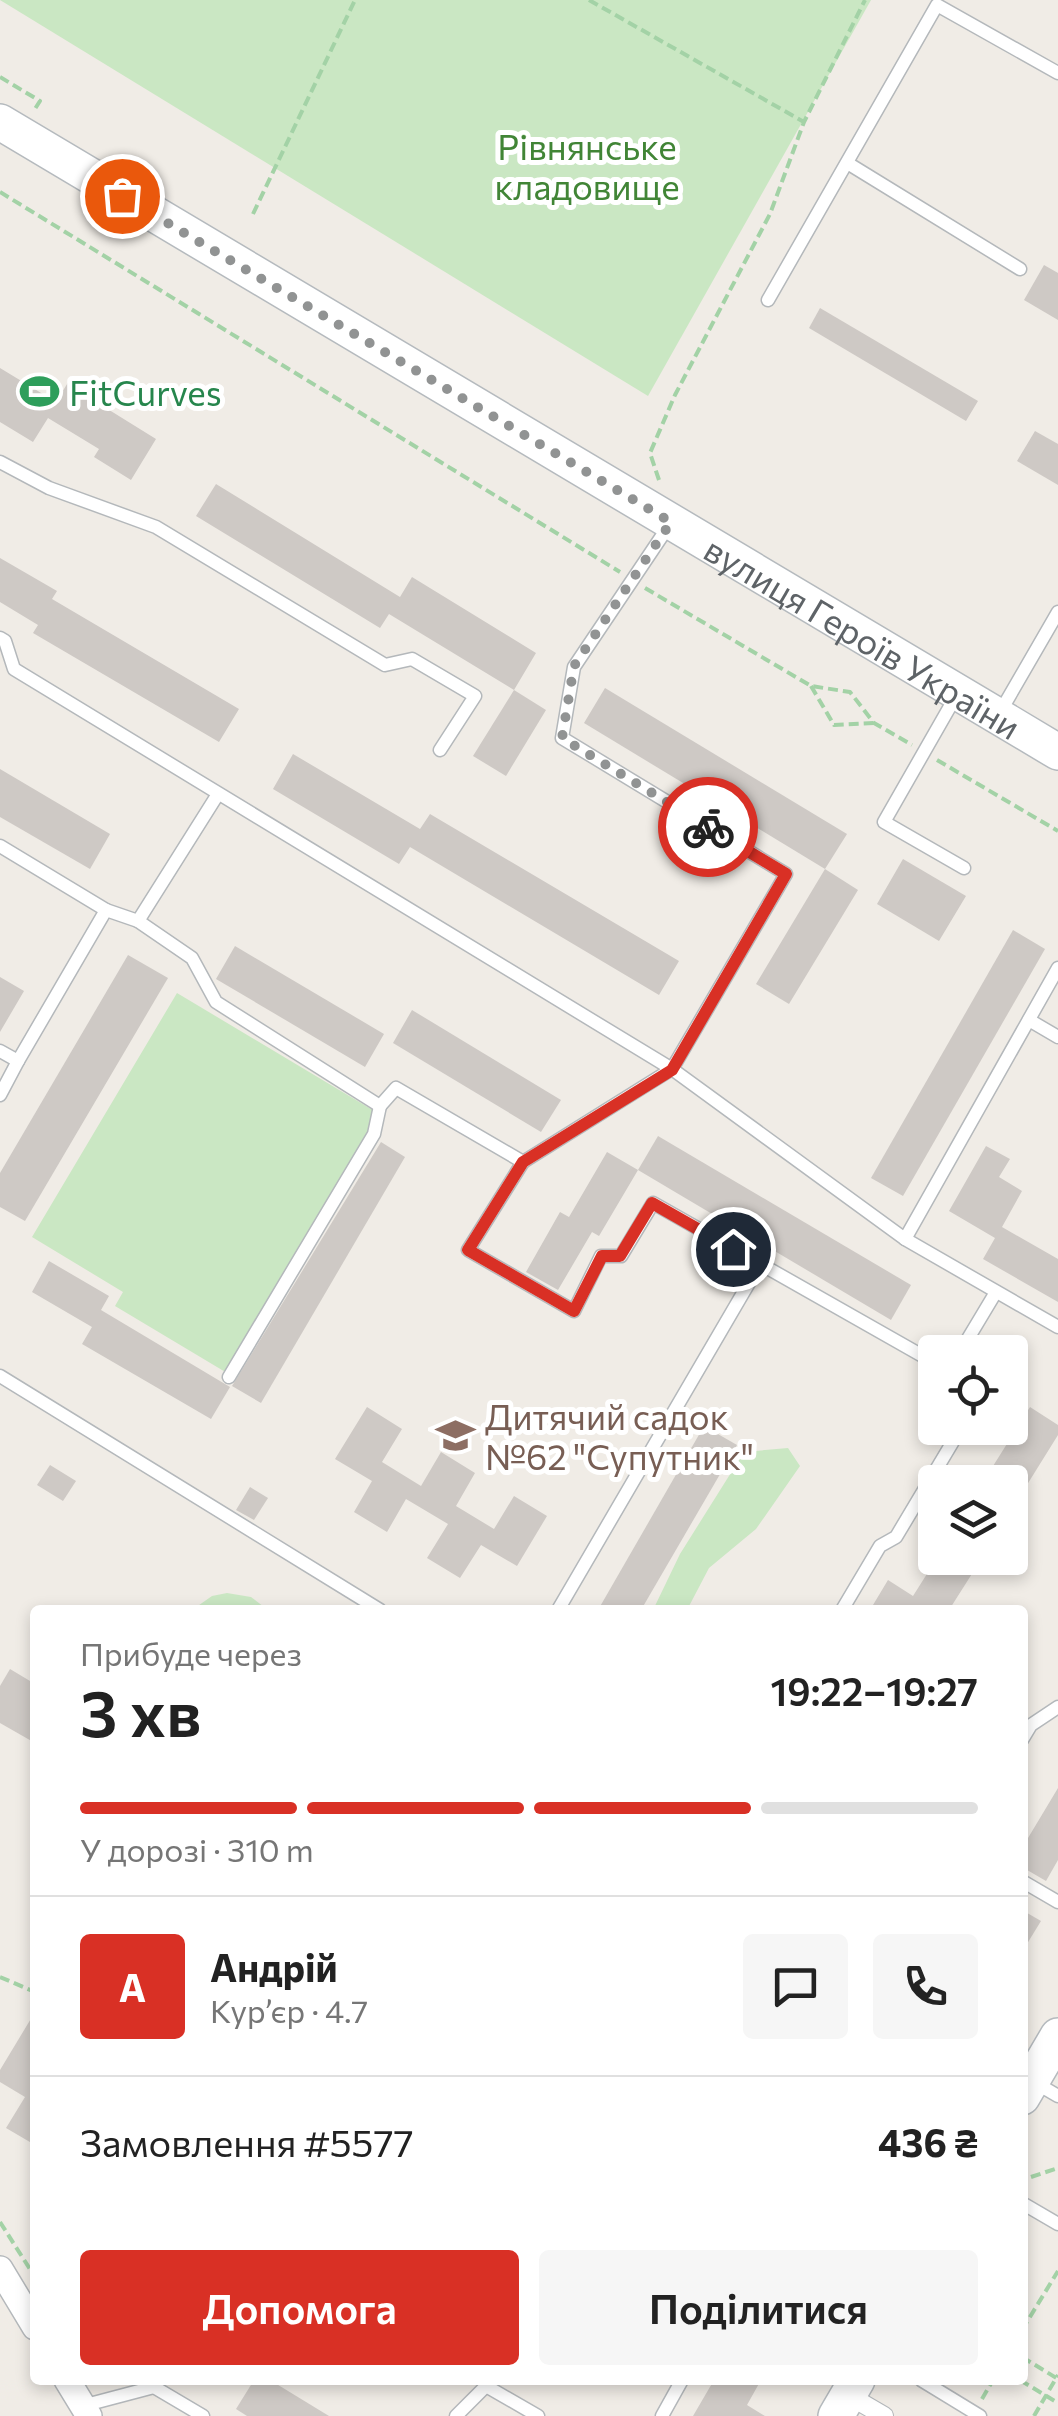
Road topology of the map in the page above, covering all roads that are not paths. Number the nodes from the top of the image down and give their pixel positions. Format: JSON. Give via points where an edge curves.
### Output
{"nodes":[{"id":1,"x":1058,"y":73,"type":"edge"},
{"id":2,"x":0,"y":122,"type":"edge"},
{"id":3,"x":849,"y":164,"type":"junction"},
{"id":4,"x":1020,"y":269,"type":"dead end"},
{"id":5,"x":768,"y":300,"type":"dead end"},
{"id":6,"x":0,"y":462,"type":"edge"},
{"id":7,"x":671,"y":522,"type":"junction"},
{"id":8,"x":1058,"y":612,"type":"edge"},
{"id":9,"x":0,"y":638,"type":"edge"},
{"id":10,"x":958,"y":693,"type":"junction"},
{"id":11,"x":998,"y":716,"type":"junction"},
{"id":12,"x":440,"y":750,"type":"dead end"},
{"id":13,"x":1058,"y":752,"type":"edge"},
{"id":14,"x":218,"y":794,"type":"junction"},
{"id":15,"x":0,"y":846,"type":"edge"},
{"id":16,"x":964,"y":868,"type":"dead end"},
{"id":17,"x":106,"y":910,"type":"junction"},
{"id":18,"x":138,"y":921,"type":"junction"},
{"id":19,"x":1058,"y":968,"type":"edge"},
{"id":20,"x":1029,"y":1020,"type":"junction"},
{"id":21,"x":1058,"y":1037,"type":"edge"},
{"id":22,"x":0,"y":1051,"type":"edge"},
{"id":23,"x":18,"y":1061,"type":"junction"},
{"id":24,"x":672,"y":1070,"type":"junction"},
{"id":25,"x":0,"y":1095,"type":"edge"},
{"id":26,"x":380,"y":1106,"type":"junction"},
{"id":27,"x":523,"y":1162,"type":"junction"},
{"id":28,"x":905,"y":1239,"type":"junction"},
{"id":29,"x":760,"y":1264,"type":"junction"},
{"id":30,"x":996,"y":1292,"type":"junction"},
{"id":31,"x":1058,"y":1328,"type":"edge"},
{"id":32,"x":970,"y":1335,"type":"edge"},
{"id":33,"x":918,"y":1353,"type":"edge"},
{"id":34,"x":0,"y":1376,"type":"edge"},
{"id":35,"x":229,"y":1377,"type":"dead end"},
{"id":36,"x":952,"y":1445,"type":"edge"},
{"id":37,"x":372,"y":1605,"type":"edge"},
{"id":38,"x":561,"y":1605,"type":"edge"},
{"id":39,"x":845,"y":1605,"type":"edge"},
{"id":40,"x":1058,"y":1707,"type":"edge"},
{"id":41,"x":1028,"y":1728,"type":"edge"},
{"id":42,"x":1028,"y":1884,"type":"edge"},
{"id":43,"x":1058,"y":1902,"type":"edge"},
{"id":44,"x":1028,"y":2206,"type":"edge"},
{"id":45,"x":1058,"y":2224,"type":"edge"},
{"id":46,"x":0,"y":2269,"type":"edge"},
{"id":47,"x":30,"y":2319,"type":"edge"},
{"id":48,"x":70,"y":2385,"type":"edge"},
{"id":49,"x":153,"y":2385,"type":"edge"},
{"id":50,"x":157,"y":2385,"type":"edge"},
{"id":51,"x":679,"y":2385,"type":"edge"},
{"id":52,"x":928,"y":2385,"type":"edge"},
{"id":53,"x":845,"y":2404,"type":"edge"},
{"id":54,"x":86,"y":2411,"type":"edge"},
{"id":55,"x":203,"y":2416,"type":"edge"},
{"id":56,"x":456,"y":2416,"type":"edge"},
{"id":57,"x":538,"y":2416,"type":"edge"},
{"id":58,"x":662,"y":2416,"type":"edge"},
{"id":59,"x":884,"y":2416,"type":"edge"},
{"id":60,"x":980,"y":2416,"type":"edge"}],
"edges":[{"from":1,"to":3,"type":"lane","via":[[937,5]]},
{"from":2,"to":7,"type":"main road","name":"вулиця Героїв України"},
{"from":3,"to":4,"type":"lane"},
{"from":3,"to":5,"type":"lane"},
{"from":6,"to":12,"type":"lane","via":[[49,488],[156,527],[385,665],[412,659],[475,696]]},
{"from":7,"to":10,"type":"main road","name":"вулиця Героїв України"},
{"from":7,"to":24,"type":"lane","via":[[574,666],[562,738],[786,874]]},
{"from":8,"to":11,"type":"lane"},
{"from":9,"to":14,"type":"lane","via":[[14,669]]},
{"from":10,"to":11,"type":"main road","name":"вулиця Героїв України"},
{"from":10,"to":16,"type":"lane","via":[[884,822]]},
{"from":11,"to":13,"type":"main road","name":"вулиця Героїв України"},
{"from":14,"to":18,"type":"lane"},
{"from":14,"to":24,"type":"lane"},
{"from":15,"to":17,"type":"lane"},
{"from":17,"to":18,"type":"lane"},
{"from":17,"to":23,"type":"lane"},
{"from":18,"to":26,"type":"lane","via":[[192,958],[216,1002]]},
{"from":19,"to":20,"type":"lane"},
{"from":20,"to":21,"type":"lane"},
{"from":20,"to":28,"type":"lane"},
{"from":22,"to":23,"type":"lane"},
{"from":23,"to":25,"type":"lane"},
{"from":24,"to":27,"type":"lane"},
{"from":24,"to":28,"type":"lane"},
{"from":26,"to":27,"type":"lane","via":[[396,1088]]},
{"from":26,"to":35,"type":"lane","via":[[374,1134]]},
{"from":27,"to":29,"type":"lane","via":[[468,1250],[574,1311],[602,1256],[620,1256],[652,1203]]},
{"from":28,"to":30,"type":"lane"},
{"from":29,"to":33,"type":"lane"},
{"from":29,"to":38,"type":"lane"},
{"from":30,"to":31,"type":"lane"},
{"from":30,"to":32,"type":"lane"},
{"from":34,"to":37,"type":"lane"},
{"from":36,"to":39,"type":"lane"},
{"from":40,"to":41,"type":"lane"},
{"from":42,"to":43,"type":"lane"},
{"from":44,"to":45,"type":"lane"},
{"from":46,"to":47,"type":"street"},
{"from":48,"to":54,"type":"street"},
{"from":49,"to":54,"type":"lane"},
{"from":50,"to":55,"type":"lane"},
{"from":51,"to":58,"type":"lane"},
{"from":52,"to":60,"type":"lane"},
{"from":53,"to":59,"type":"street"},
{"from":56,"to":57,"type":"lane","via":[[486,2386]]}]}
